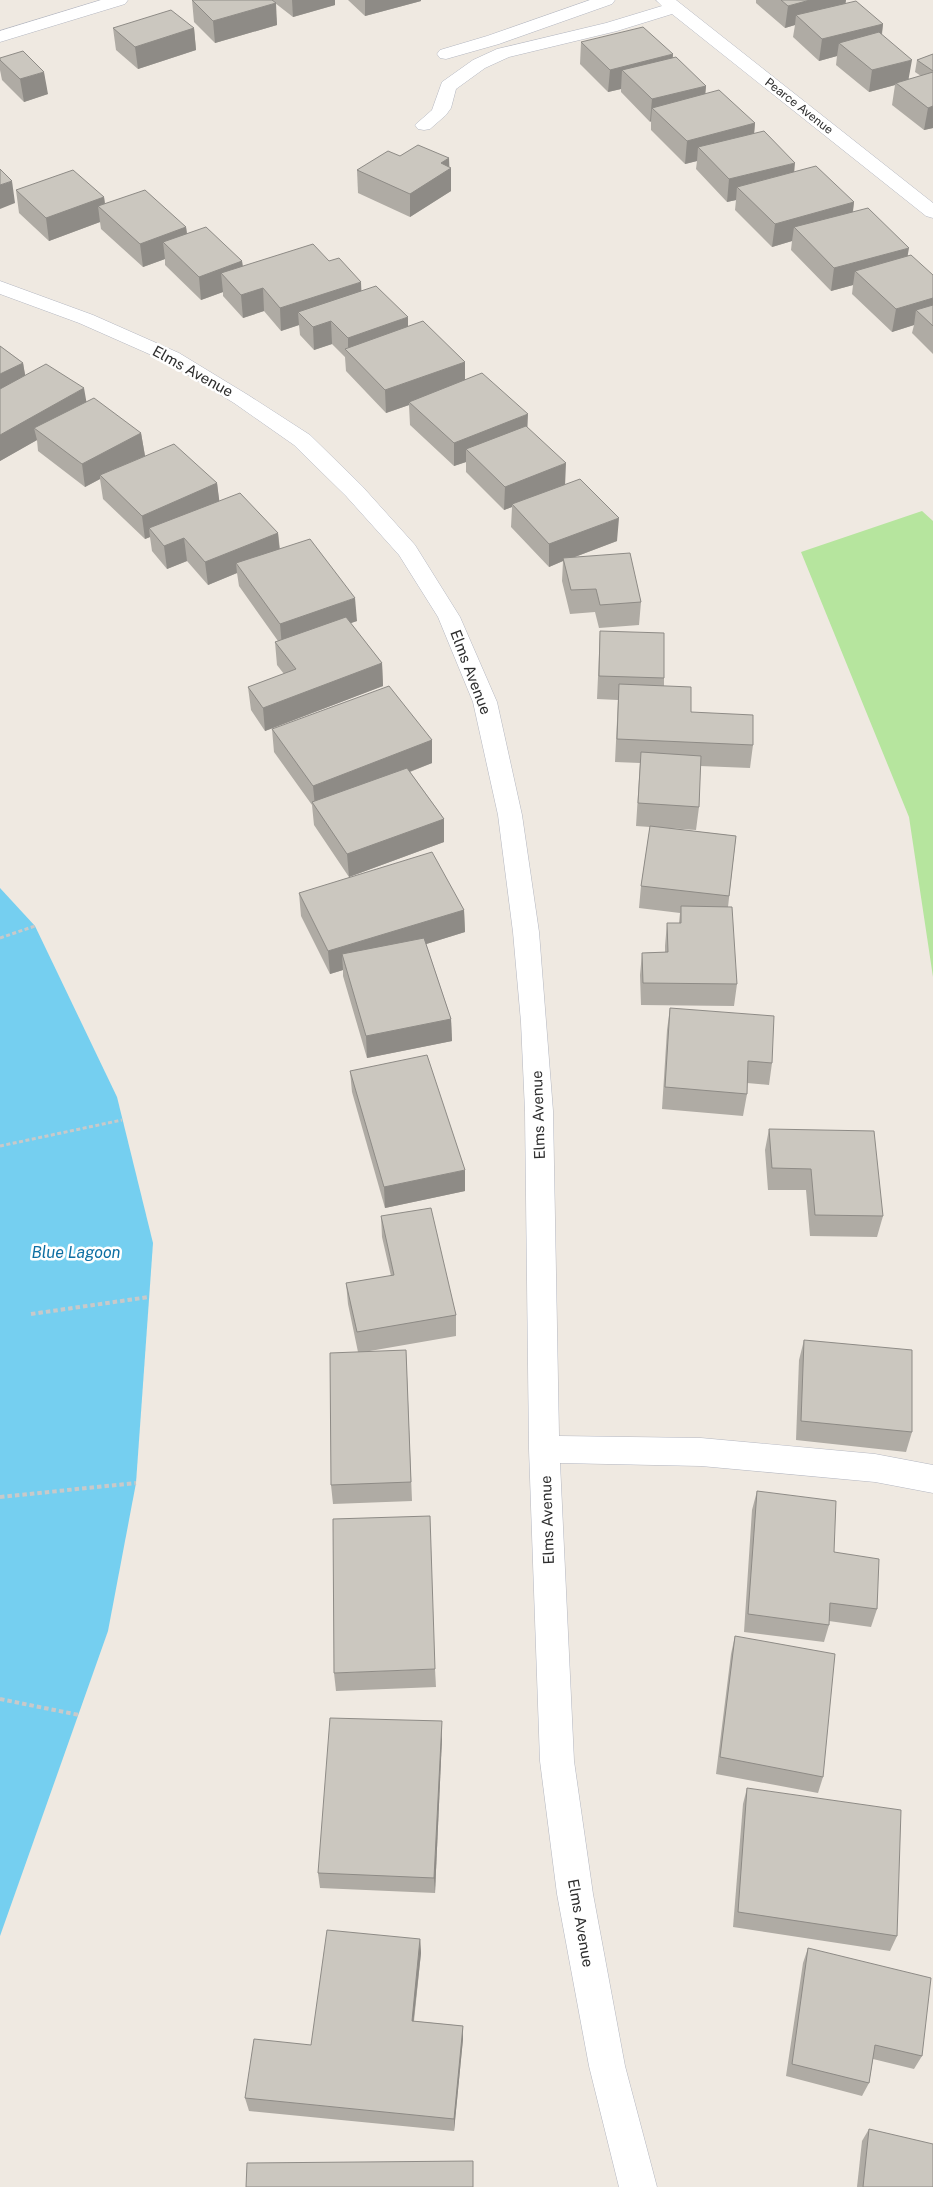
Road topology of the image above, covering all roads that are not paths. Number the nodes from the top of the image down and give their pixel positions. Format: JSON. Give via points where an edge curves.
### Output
{"nodes":[{"id":1,"x":119,"y":0,"type":"edge"},
{"id":2,"x":606,"y":0,"type":"edge"},
{"id":3,"x":670,"y":4,"type":"edge"},
{"id":4,"x":506,"y":35,"type":"junction"},
{"id":5,"x":0,"y":37,"type":"edge"},
{"id":6,"x":520,"y":49,"type":"junction"},
{"id":7,"x":446,"y":54,"type":"dead end"},
{"id":8,"x":424,"y":125,"type":"dead end"},
{"id":9,"x":933,"y":212,"type":"edge"},
{"id":10,"x":0,"y":287,"type":"edge"},
{"id":11,"x":544,"y":1449,"type":"junction"},
{"id":12,"x":933,"y":1479,"type":"edge"},
{"id":13,"x":638,"y":2187,"type":"edge"}],
"edges":[{"from":1,"to":5,"type":"street"},
{"from":2,"to":4,"type":"street"},
{"from":3,"to":6,"type":"street","via":[[594,32]]},
{"from":3,"to":9,"type":"street","name":"Pearce Avenue"},
{"from":4,"to":6,"type":"street","via":[[501,46]]},
{"from":4,"to":7,"type":"street"},
{"from":6,"to":8,"type":"street","via":[[478,64],[448,86],[443,108]]},
{"from":10,"to":11,"type":"street","name":"Elms Avenue","via":[[172,357],[302,440],[408,550],[450,617],[485,702],[510,815],[526,932],[539,1111]]},
{"from":11,"to":12,"type":"street","via":[[701,1452],[875,1468]]},
{"from":11,"to":13,"type":"street","name":"Elms Avenue","via":[[557,1761],[575,1894],[607,2066]]}]}
